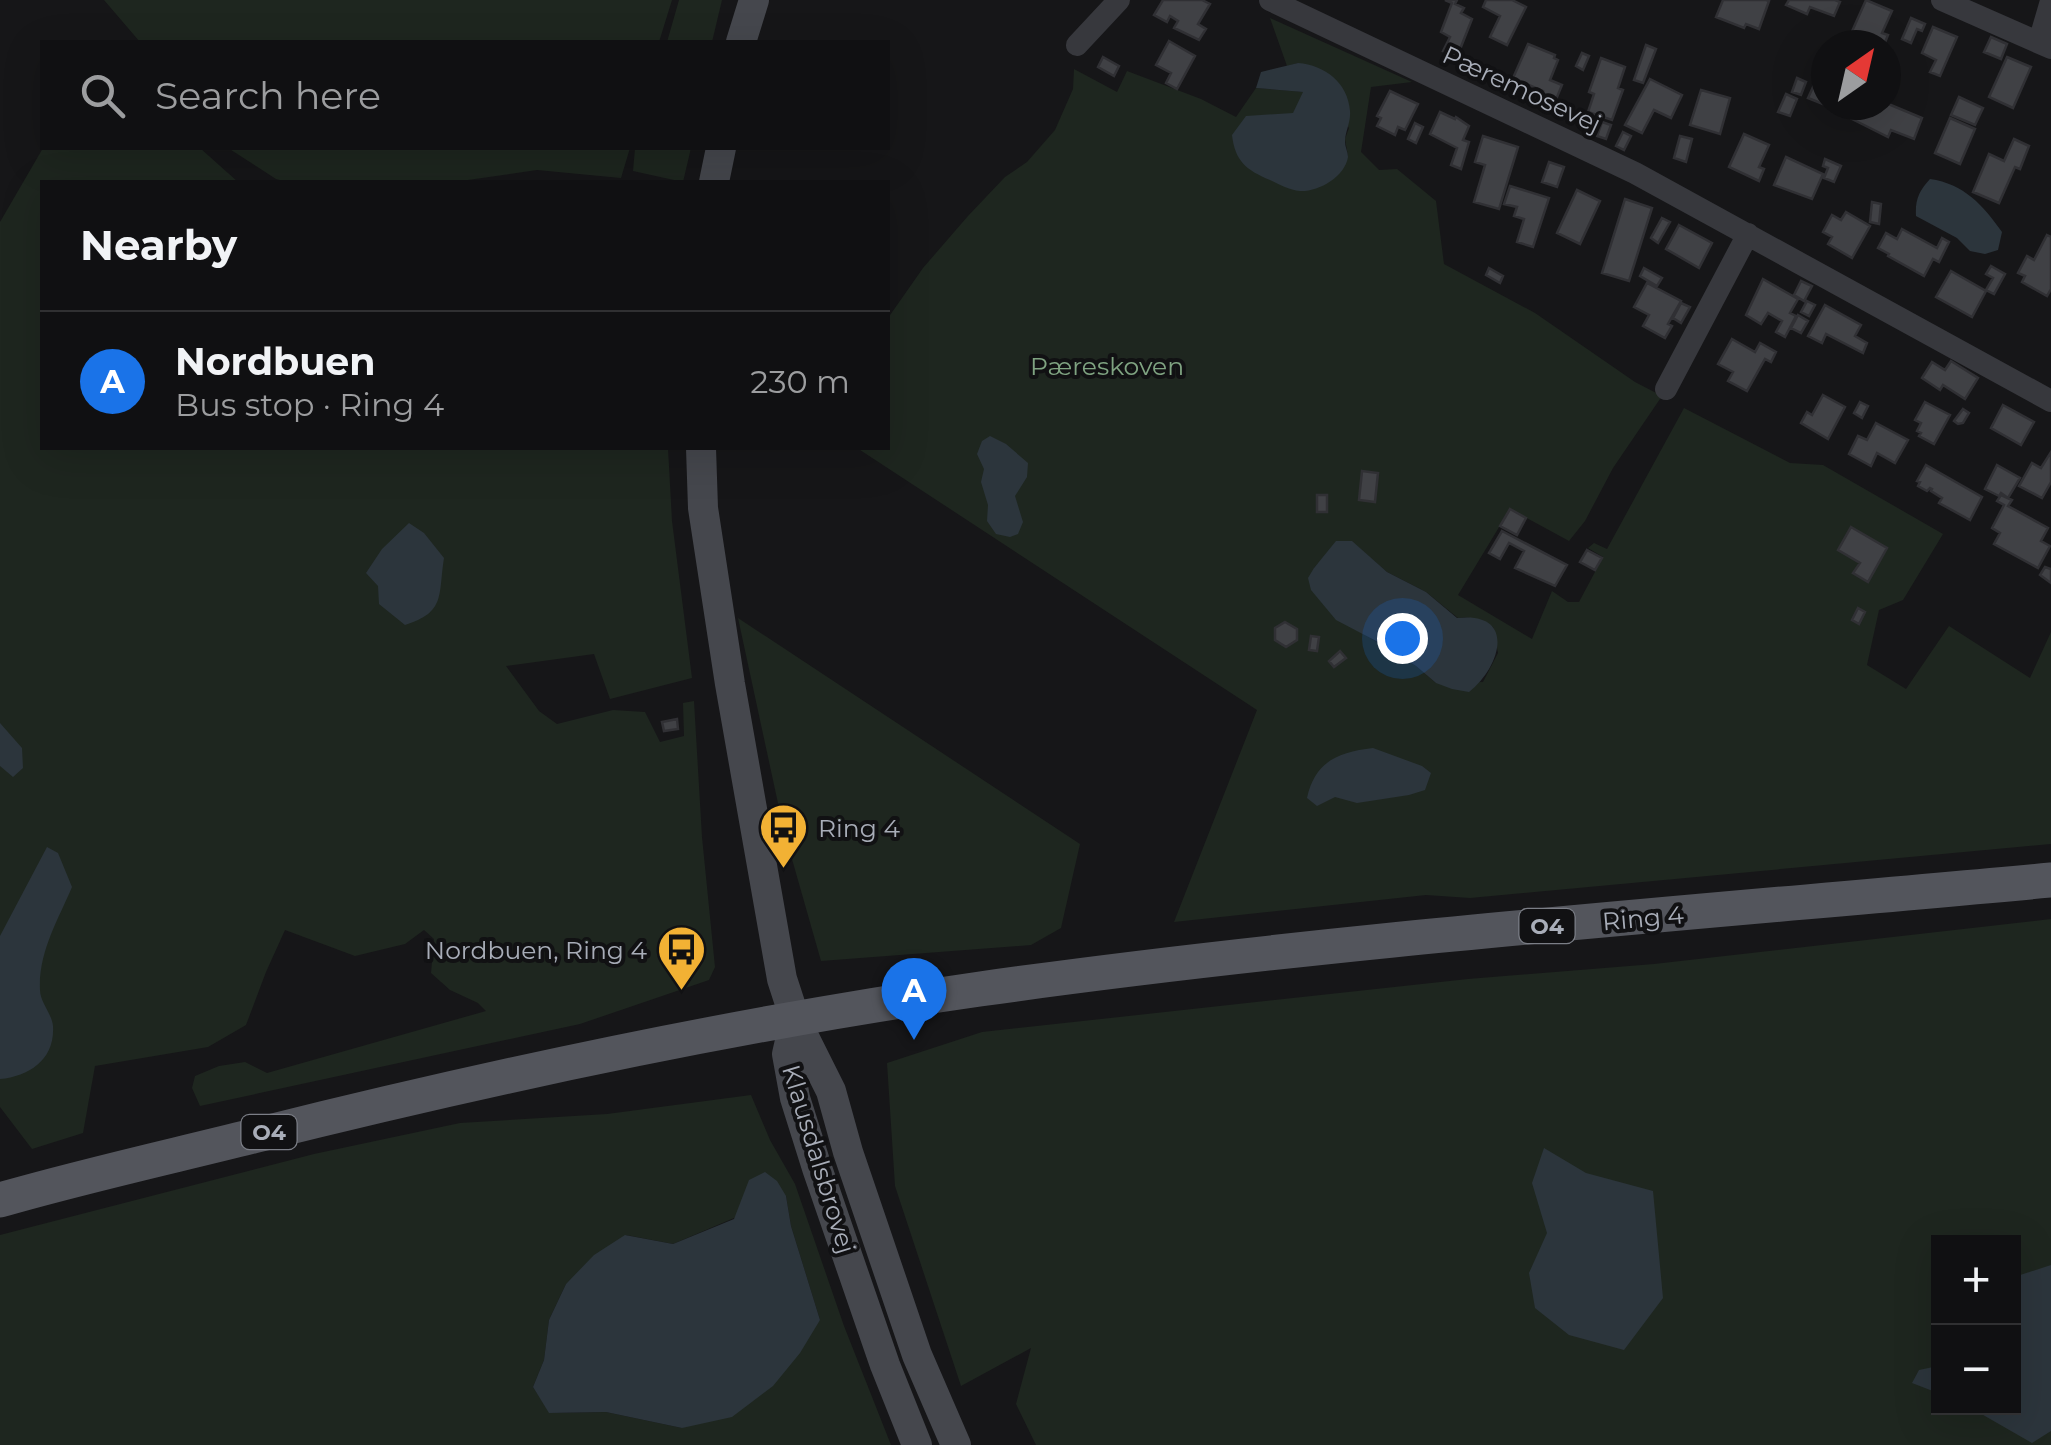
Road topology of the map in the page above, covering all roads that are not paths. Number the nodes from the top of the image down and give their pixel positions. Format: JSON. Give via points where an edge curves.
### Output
{"nodes":[{"id":1,"x":754,"y":0,"type":"edge"},
{"id":2,"x":1119,"y":0,"type":"edge"},
{"id":3,"x":1270,"y":0,"type":"edge"},
{"id":4,"x":1942,"y":0,"type":"edge"},
{"id":5,"x":2051,"y":1,"type":"edge"},
{"id":6,"x":742,"y":40,"type":"edge"},
{"id":7,"x":1077,"y":45,"type":"dead end"},
{"id":8,"x":2045,"y":45,"type":"edge"},
{"id":9,"x":721,"y":150,"type":"edge"},
{"id":10,"x":714,"y":180,"type":"edge"},
{"id":11,"x":1748,"y":234,"type":"junction"},
{"id":12,"x":1666,"y":389,"type":"dead end"},
{"id":13,"x":2051,"y":401,"type":"edge"},
{"id":14,"x":701,"y":450,"type":"edge"},
{"id":15,"x":2051,"y":880,"type":"edge"},
{"id":16,"x":796,"y":1018,"type":"junction"},
{"id":17,"x":0,"y":1200,"type":"edge"},
{"id":18,"x":917,"y":1445,"type":"edge"},
{"id":19,"x":956,"y":1445,"type":"edge"}],
"edges":[{"from":1,"to":6,"type":"street"},
{"from":2,"to":7,"type":"street"},
{"from":3,"to":11,"type":"street","name":"Pæremosevej","via":[[1635,173]]},
{"from":4,"to":8,"type":"street"},
{"from":5,"to":8,"type":"street"},
{"from":9,"to":10,"type":"street"},
{"from":11,"to":12,"type":"street"},
{"from":11,"to":13,"type":"street","name":"Pæremosevej"},
{"from":14,"to":16,"type":"street","via":[[703,508],[730,684],[780,965]]},
{"from":15,"to":16,"type":"main road","name":"Ring 4","number":"O4","via":[[1368,943],[1044,980]]},
{"from":16,"to":17,"type":"main road","name":"Ring 4","number":"O4","via":[[350,1112]]},
{"from":16,"to":18,"type":"street","name":"Klausdalsbrovej","via":[[787,1054],[795,1098]]},
{"from":16,"to":19,"type":"street","name":"Klausdalsbrovej","via":[[832,1091],[917,1355]]}]}
